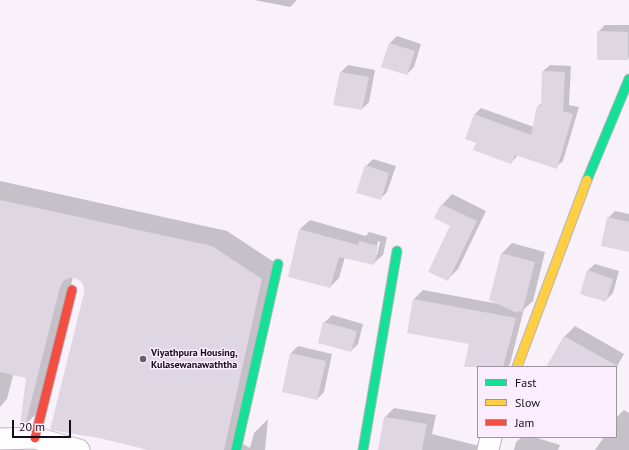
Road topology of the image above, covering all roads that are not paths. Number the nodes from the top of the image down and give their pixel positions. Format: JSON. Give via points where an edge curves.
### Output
{"nodes":[{"id":1,"x":629,"y":79,"type":"edge"},
{"id":2,"x":397,"y":251,"type":"dead end"},
{"id":3,"x":278,"y":264,"type":"dead end"},
{"id":4,"x":72,"y":290,"type":"dead end"},
{"id":5,"x":517,"y":366,"type":"edge"},
{"id":6,"x":35,"y":438,"type":"junction"},
{"id":7,"x":491,"y":438,"type":"edge"},
{"id":8,"x":0,"y":439,"type":"edge"},
{"id":9,"x":79,"y":450,"type":"edge"},
{"id":10,"x":236,"y":450,"type":"edge"},
{"id":11,"x":363,"y":450,"type":"edge"},
{"id":12,"x":488,"y":450,"type":"edge"}],
"edges":[{"from":1,"to":5,"type":"street","via":[[592,167]]},
{"from":2,"to":11,"type":"street"},
{"from":3,"to":10,"type":"street"},
{"from":4,"to":6,"type":"street"},
{"from":6,"to":8,"type":"street"},
{"from":6,"to":9,"type":"street"},
{"from":7,"to":12,"type":"street"}]}
